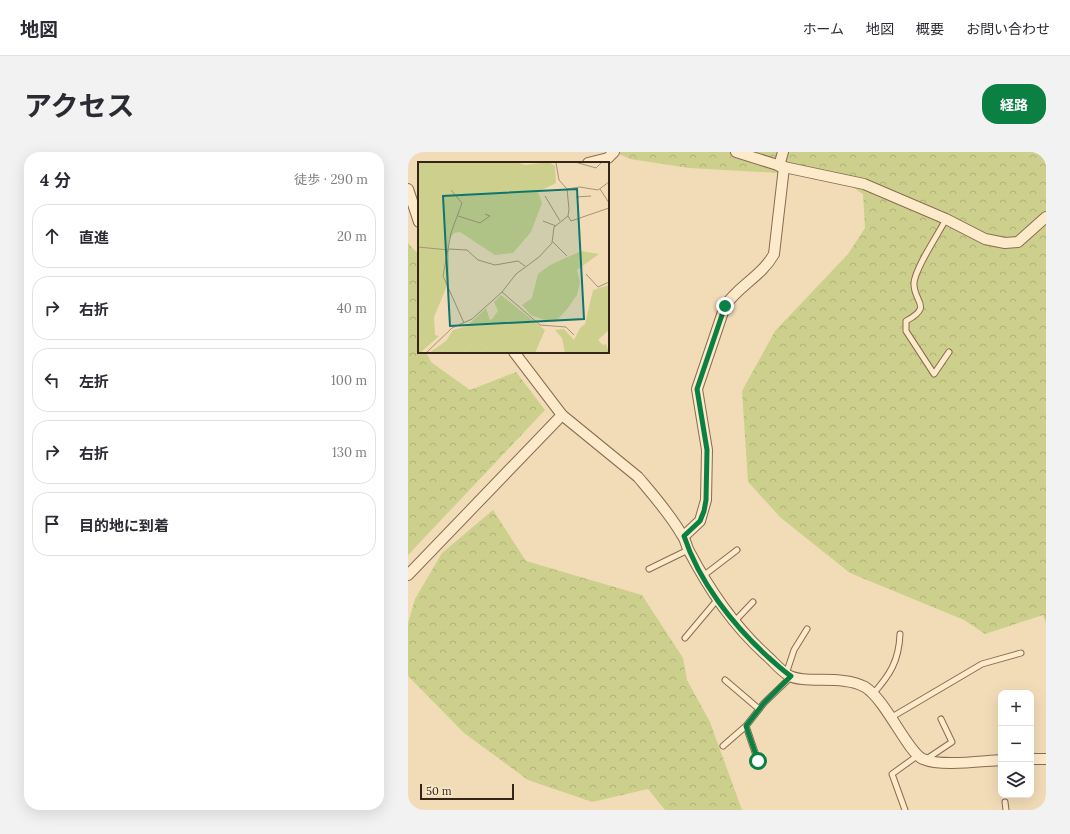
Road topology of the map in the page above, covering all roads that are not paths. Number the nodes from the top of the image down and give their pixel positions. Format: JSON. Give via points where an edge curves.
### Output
{"nodes":[{"id":1,"x":614,"y":152,"type":"edge"},
{"id":2,"x":736,"y":152,"type":"edge"},
{"id":3,"x":783,"y":152,"type":"edge"},
{"id":4,"x":592,"y":162,"type":"edge"},
{"id":5,"x":782,"y":166,"type":"junction"},
{"id":6,"x":408,"y":189,"type":"edge"},
{"id":7,"x":1046,"y":217,"type":"edge"},
{"id":8,"x":418,"y":219,"type":"edge"},
{"id":9,"x":946,"y":219,"type":"junction"},
{"id":10,"x":949,"y":352,"type":"dead end"},
{"id":11,"x":515,"y":353,"type":"edge"},
{"id":12,"x":562,"y":415,"type":"junction"},
{"id":13,"x":684,"y":536,"type":"junction"},
{"id":14,"x":688,"y":550,"type":"junction"},
{"id":15,"x":737,"y":550,"type":"dead end"},
{"id":16,"x":649,"y":569,"type":"dead end"},
{"id":17,"x":408,"y":575,"type":"edge"},
{"id":18,"x":703,"y":576,"type":"junction"},
{"id":19,"x":717,"y":600,"type":"junction"},
{"id":20,"x":753,"y":602,"type":"dead end"},
{"id":21,"x":734,"y":622,"type":"junction"},
{"id":22,"x":807,"y":629,"type":"dead end"},
{"id":23,"x":900,"y":634,"type":"dead end"},
{"id":24,"x":685,"y":638,"type":"dead end"},
{"id":25,"x":1021,"y":653,"type":"dead end"},
{"id":26,"x":789,"y":675,"type":"junction"},
{"id":27,"x":725,"y":680,"type":"dead end"},
{"id":28,"x":872,"y":695,"type":"junction"},
{"id":29,"x":759,"y":709,"type":"junction"},
{"id":30,"x":892,"y":717,"type":"junction"},
{"id":31,"x":941,"y":719,"type":"dead end"},
{"id":32,"x":746,"y":726,"type":"junction"},
{"id":33,"x":723,"y":746,"type":"dead end"},
{"id":34,"x":920,"y":758,"type":"junction"},
{"id":35,"x":1034,"y":759,"type":"edge"},
{"id":36,"x":1046,"y":759,"type":"edge"},
{"id":37,"x":998,"y":760,"type":"edge"},
{"id":38,"x":758,"y":761,"type":"dead end"},
{"id":39,"x":1005,"y":802,"type":"dead end"},
{"id":40,"x":905,"y":810,"type":"edge"},
{"id":41,"x":1006,"y":810,"type":"edge"}],
"edges":[{"from":1,"to":4,"type":"street","via":[[608,158]]},
{"from":2,"to":5,"type":"street"},
{"from":3,"to":5,"type":"street"},
{"from":5,"to":9,"type":"street","via":[[864,184]]},
{"from":5,"to":13,"type":"street","via":[[774,254],[768,266],[731,297],[725,306],[697,389],[707,450],[706,500],[700,521]]},
{"from":6,"to":8,"type":"street"},
{"from":7,"to":9,"type":"street","via":[[1018,242],[1005,243],[985,239]]},
{"from":9,"to":10,"type":"lane","via":[[917,273],[914,284],[920,309],[917,315],[904,325],[934,374]]},
{"from":11,"to":12,"type":"street"},
{"from":12,"to":13,"type":"street","via":[[638,477]]},
{"from":12,"to":17,"type":"street"},
{"from":13,"to":14,"type":"street"},
{"from":14,"to":16,"type":"lane"},
{"from":14,"to":18,"type":"street"},
{"from":15,"to":18,"type":"lane"},
{"from":18,"to":19,"type":"street"},
{"from":19,"to":21,"type":"street"},
{"from":19,"to":24,"type":"lane"},
{"from":20,"to":21,"type":"lane"},
{"from":21,"to":26,"type":"street"},
{"from":22,"to":26,"type":"lane","via":[[794,650]]},
{"from":23,"to":28,"type":"lane","via":[[900,651],[896,662],[884,682]]},
{"from":25,"to":30,"type":"lane","via":[[982,664]]},
{"from":26,"to":28,"type":"street","via":[[852,682],[866,688]]},
{"from":26,"to":29,"type":"lane"},
{"from":27,"to":29,"type":"lane"},
{"from":28,"to":30,"type":"street"},
{"from":29,"to":32,"type":"lane"},
{"from":30,"to":34,"type":"street"},
{"from":31,"to":34,"type":"lane","via":[[952,742]]},
{"from":32,"to":33,"type":"lane"},
{"from":32,"to":38,"type":"lane"},
{"from":34,"to":37,"type":"street","via":[[948,763]]},
{"from":34,"to":40,"type":"lane","via":[[892,774]]},
{"from":35,"to":36,"type":"street"},
{"from":39,"to":41,"type":"lane"}]}
